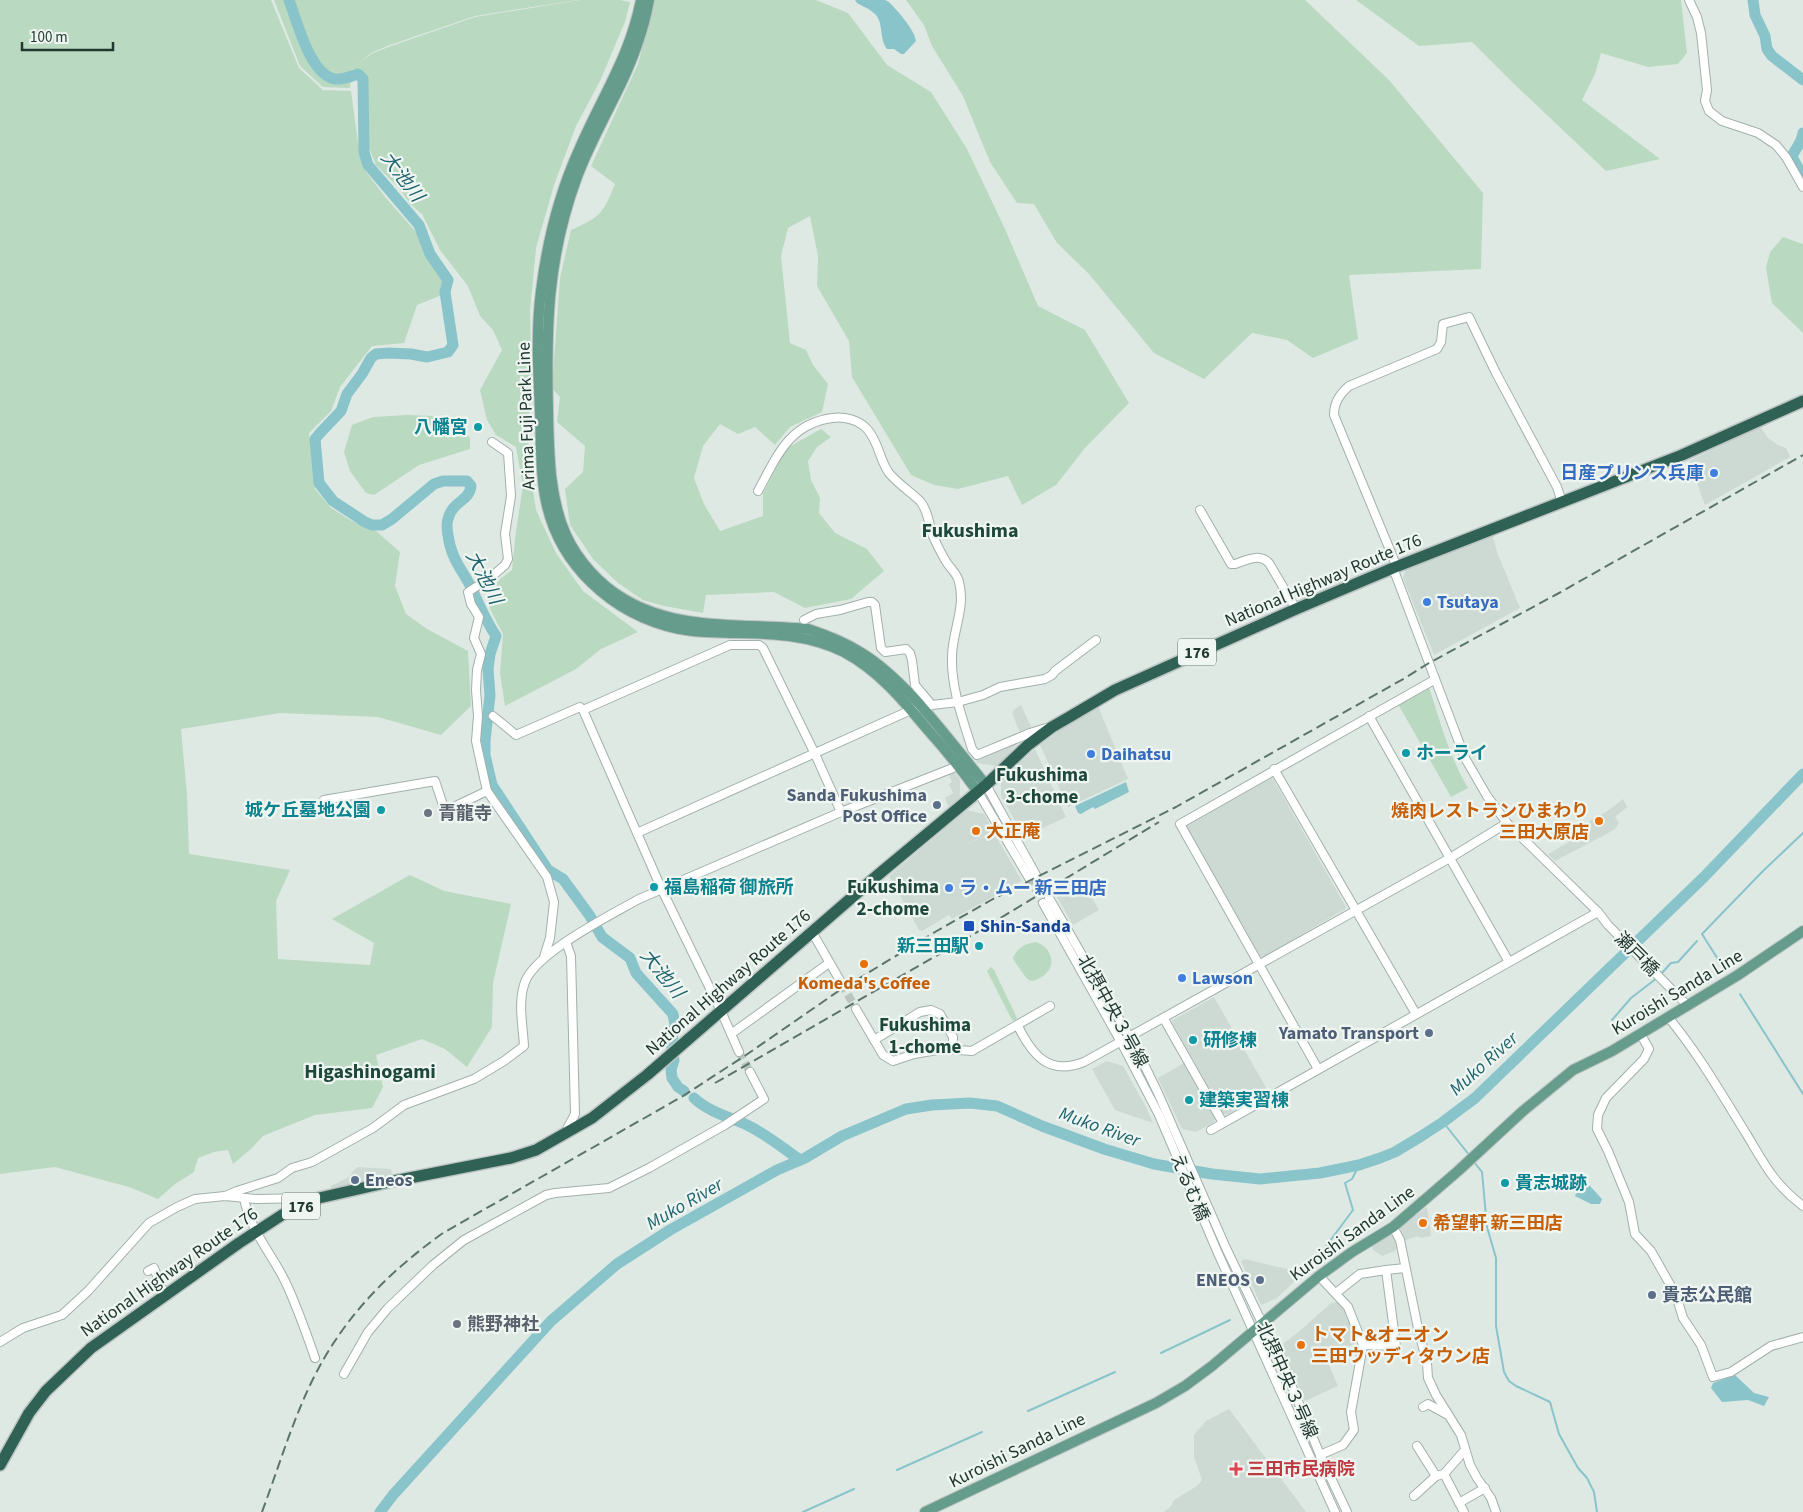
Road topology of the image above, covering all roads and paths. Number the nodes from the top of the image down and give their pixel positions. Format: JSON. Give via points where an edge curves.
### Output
{"nodes":[{"id":1,"x":641,"y":0,"type":"edge"},
{"id":2,"x":649,"y":0,"type":"edge"},
{"id":3,"x":1689,"y":0,"type":"edge"},
{"id":4,"x":1803,"y":187,"type":"edge"},
{"id":5,"x":1803,"y":401,"type":"edge"},
{"id":6,"x":492,"y":442,"type":"dead end"},
{"id":7,"x":758,"y":491,"type":"dead end"},
{"id":8,"x":1562,"y":502,"type":"junction"},
{"id":9,"x":1200,"y":510,"type":"dead end"},
{"id":10,"x":1395,"y":568,"type":"junction"},
{"id":11,"x":1296,"y":609,"type":"junction"},
{"id":12,"x":804,"y":620,"type":"dead end"},
{"id":13,"x":1096,"y":640,"type":"dead end"},
{"id":14,"x":1434,"y":680,"type":"junction"},
{"id":15,"x":958,"y":702,"type":"junction"},
{"id":16,"x":922,"y":708,"type":"junction"},
{"id":17,"x":582,"y":710,"type":"junction"},
{"id":18,"x":493,"y":716,"type":"dead end"},
{"id":19,"x":1369,"y":716,"type":"junction"},
{"id":20,"x":1052,"y":727,"type":"junction"},
{"id":21,"x":815,"y":754,"type":"junction"},
{"id":22,"x":957,"y":764,"type":"junction"},
{"id":23,"x":1274,"y":769,"type":"junction"},
{"id":24,"x":982,"y":789,"type":"junction"},
{"id":25,"x":488,"y":792,"type":"junction"},
{"id":26,"x":324,"y":800,"type":"dead end"},
{"id":27,"x":841,"y":812,"type":"junction"},
{"id":28,"x":1507,"y":823,"type":"junction"},
{"id":29,"x":637,"y":833,"type":"junction"},
{"id":30,"x":1450,"y":858,"type":"junction"},
{"id":31,"x":1033,"y":876,"type":"tunnel mouth"},
{"id":32,"x":662,"y":890,"type":"junction"},
{"id":33,"x":1356,"y":911,"type":"junction"},
{"id":34,"x":1598,"y":912,"type":"junction"},
{"id":35,"x":1803,"y":931,"type":"edge"},
{"id":36,"x":812,"y":932,"type":"junction"},
{"id":37,"x":566,"y":942,"type":"junction"},
{"id":38,"x":544,"y":957,"type":"junction"},
{"id":39,"x":1509,"y":962,"type":"junction"},
{"id":40,"x":829,"y":963,"type":"junction"},
{"id":41,"x":1260,"y":964,"type":"junction"},
{"id":42,"x":842,"y":984,"type":"tunnel mouth"},
{"id":43,"x":1687,"y":1005,"type":"junction"},
{"id":44,"x":1050,"y":1006,"type":"dead end"},
{"id":45,"x":856,"y":1009,"type":"tunnel mouth"},
{"id":46,"x":721,"y":1011,"type":"junction"},
{"id":47,"x":1416,"y":1014,"type":"junction"},
{"id":48,"x":1668,"y":1017,"type":"junction"},
{"id":49,"x":1164,"y":1019,"type":"junction"},
{"id":50,"x":1018,"y":1026,"type":"junction"},
{"id":51,"x":1640,"y":1033,"type":"junction"},
{"id":52,"x":731,"y":1034,"type":"junction"},
{"id":53,"x":1129,"y":1038,"type":"junction"},
{"id":54,"x":874,"y":1040,"type":"junction"},
{"id":55,"x":1121,"y":1042,"type":"junction"},
{"id":56,"x":953,"y":1049,"type":"junction"},
{"id":57,"x":739,"y":1052,"type":"tunnel mouth"},
{"id":58,"x":1318,"y":1069,"type":"junction"},
{"id":59,"x":750,"y":1072,"type":"tunnel mouth"},
{"id":60,"x":1223,"y":1123,"type":"junction"},
{"id":61,"x":1163,"y":1124,"type":"joint"},
{"id":62,"x":1172,"y":1127,"type":"joint"},
{"id":63,"x":1211,"y":1130,"type":"dead end"},
{"id":64,"x":570,"y":1132,"type":"junction"},
{"id":65,"x":225,"y":1196,"type":"junction"},
{"id":66,"x":244,"y":1198,"type":"junction"},
{"id":67,"x":320,"y":1198,"type":"junction"},
{"id":68,"x":1803,"y":1206,"type":"edge"},
{"id":69,"x":1393,"y":1227,"type":"junction"},
{"id":70,"x":255,"y":1232,"type":"junction"},
{"id":71,"x":1226,"y":1248,"type":"joint"},
{"id":72,"x":1217,"y":1251,"type":"joint"},
{"id":73,"x":1405,"y":1268,"type":"junction"},
{"id":74,"x":1386,"y":1270,"type":"junction"},
{"id":75,"x":148,"y":1271,"type":"dead end"},
{"id":76,"x":1319,"y":1276,"type":"junction"},
{"id":77,"x":1336,"y":1294,"type":"junction"},
{"id":78,"x":165,"y":1296,"type":"junction"},
{"id":79,"x":1262,"y":1324,"type":"junction"},
{"id":80,"x":1254,"y":1332,"type":"junction"},
{"id":81,"x":1803,"y":1337,"type":"edge"},
{"id":82,"x":0,"y":1342,"type":"edge"},
{"id":83,"x":1363,"y":1345,"type":"junction"},
{"id":84,"x":314,"y":1358,"type":"dead end"},
{"id":85,"x":344,"y":1374,"type":"dead end"},
{"id":86,"x":1423,"y":1407,"type":"dead end"},
{"id":87,"x":1450,"y":1416,"type":"junction"},
{"id":88,"x":1417,"y":1446,"type":"dead end"},
{"id":89,"x":1465,"y":1450,"type":"junction"},
{"id":90,"x":1320,"y":1455,"type":"junction"},
{"id":91,"x":0,"y":1465,"type":"edge"},
{"id":92,"x":1440,"y":1475,"type":"junction"},
{"id":93,"x":1485,"y":1488,"type":"junction"},
{"id":94,"x":1414,"y":1496,"type":"dead end"},
{"id":95,"x":1459,"y":1503,"type":"junction"},
{"id":96,"x":926,"y":1512,"type":"edge"},
{"id":97,"x":1335,"y":1512,"type":"edge"},
{"id":98,"x":1347,"y":1512,"type":"edge"},
{"id":99,"x":1464,"y":1512,"type":"edge"},
{"id":100,"x":1496,"y":1512,"type":"edge"}],
"edges":[{"from":1,"to":16,"type":"main road","name":"Arima Fuji Park Line","via":[[621,65],[568,175],[545,264],[540,295],[538,358],[542,477],[551,520],[570,558],[584,576],[621,608],[680,630],[779,635],[823,644],[857,660]]},
{"from":2,"to":16,"type":"main road","name":"Arima Fuji Park Line","via":[[629,67],[576,178],[553,264],[547,356],[549,447],[554,497],[566,535],[576,554],[608,588],[646,610],[684,621],[808,629],[861,653],[882,668]]},
{"from":3,"to":4,"type":"street","via":[[1698,16],[1707,90],[1705,101],[1709,111],[1722,121],[1758,133],[1776,145]]},
{"from":5,"to":8,"type":"highway","name":"National Highway Route 176","number":"176","via":[[1682,455]]},
{"from":6,"to":25,"type":"street","via":[[508,453],[511,496],[505,534],[508,559],[490,578],[468,592],[479,618],[474,638],[481,654],[476,670],[479,716],[476,741]]},
{"from":7,"to":15,"type":"street","via":[[787,440],[807,425],[838,417],[867,428],[888,471],[924,508],[934,538],[959,581],[960,613],[952,655]]},
{"from":8,"to":10,"type":"highway","name":"National Highway Route 176","number":"176"},
{"from":8,"to":10,"type":"street","name":"瀬戸橋","via":[[1469,317],[1443,324],[1437,349],[1349,386],[1339,395],[1334,408]]},
{"from":9,"to":11,"type":"street","via":[[1231,564],[1264,558]]},
{"from":10,"to":11,"type":"highway","name":"National Highway Route 176","number":"176"},
{"from":10,"to":14,"type":"street","name":"瀬戸橋"},
{"from":11,"to":20,"type":"highway","name":"National Highway Route 176","number":"176","via":[[1115,690]]},
{"from":12,"to":16,"type":"street","via":[[816,614],[872,602],[881,648],[885,652],[906,649],[910,653]]},
{"from":13,"to":15,"type":"street","via":[[1045,679],[1000,687]]},
{"from":14,"to":19,"type":"street"},
{"from":14,"to":28,"type":"street","name":"瀬戸橋","via":[[1465,758]]},
{"from":15,"to":16,"type":"street"},
{"from":15,"to":20,"type":"street","via":[[972,749],[977,755]]},
{"from":16,"to":21,"type":"street"},
{"from":16,"to":22,"type":"main road","name":"Arima Fuji Park Line"},
{"from":16,"to":24,"type":"main road","name":"Arima Fuji Park Line"},
{"from":17,"to":18,"type":"street","via":[[580,707],[516,735]]},
{"from":17,"to":21,"type":"street","via":[[730,645],[759,645]]},
{"from":17,"to":29,"type":"street"},
{"from":19,"to":23,"type":"street"},
{"from":19,"to":30,"type":"street"},
{"from":20,"to":24,"type":"highway","name":"National Highway Route 176","number":"176","via":[[1028,744]]},
{"from":21,"to":27,"type":"street"},
{"from":21,"to":29,"type":"street"},
{"from":22,"to":24,"type":"main road","name":"Arima Fuji Park Line"},
{"from":22,"to":27,"type":"street"},
{"from":23,"to":33,"type":"street"},
{"from":23,"to":41,"type":"street","via":[[1180,824]]},
{"from":24,"to":31,"type":"street"},
{"from":24,"to":36,"type":"highway","name":"National Highway Route 176","number":"176"},
{"from":25,"to":26,"type":"street","via":[[445,812],[435,781]]},
{"from":25,"to":38,"type":"street","via":[[547,877],[554,902],[550,938]]},
{"from":27,"to":32,"type":"street"},
{"from":28,"to":30,"type":"street"},
{"from":28,"to":34,"type":"street","name":"瀬戸橋"},
{"from":29,"to":32,"type":"street"},
{"from":30,"to":33,"type":"street"},
{"from":30,"to":39,"type":"street"},
{"from":32,"to":37,"type":"street","via":[[639,899]]},
{"from":32,"to":46,"type":"street"},
{"from":33,"to":41,"type":"street"},
{"from":33,"to":47,"type":"street"},
{"from":34,"to":39,"type":"street"},
{"from":34,"to":43,"type":"street","name":"瀬戸橋"},
{"from":35,"to":43,"type":"main road","name":"Kuroishi Sanda Line"},
{"from":36,"to":40,"type":"street"},
{"from":36,"to":46,"type":"highway","name":"National Highway Route 176","number":"176"},
{"from":37,"to":38,"type":"street"},
{"from":37,"to":64,"type":"street","via":[[571,956],[575,1114],[568,1127]]},
{"from":38,"to":65,"type":"street","via":[[524,984],[524,1046],[504,1061],[474,1079],[404,1105],[373,1128],[312,1162],[292,1168],[278,1178]]},
{"from":39,"to":47,"type":"street"},
{"from":40,"to":42,"type":"street"},
{"from":40,"to":52,"type":"street"},
{"from":41,"to":49,"type":"street"},
{"from":41,"to":58,"type":"street"},
{"from":43,"to":48,"type":"main road","name":"Kuroishi Sanda Line"},
{"from":44,"to":50,"type":"street"},
{"from":45,"to":54,"type":"street"},
{"from":46,"to":52,"type":"street"},
{"from":46,"to":64,"type":"highway","name":"National Highway Route 176","number":"176","via":[[607,1108]]},
{"from":47,"to":58,"type":"street"},
{"from":48,"to":51,"type":"main road","name":"Kuroishi Sanda Line"},
{"from":48,"to":68,"type":"street","via":[[1689,1041],[1773,1178]]},
{"from":49,"to":53,"type":"street"},
{"from":49,"to":60,"type":"street"},
{"from":50,"to":55,"type":"street","via":[[1034,1053],[1057,1066],[1077,1065]]},
{"from":50,"to":56,"type":"street","via":[[972,1051]]},
{"from":51,"to":69,"type":"main road","name":"Kuroishi Sanda Line","via":[[1573,1070]]},
{"from":51,"to":81,"type":"street","via":[[1649,1049],[1644,1059],[1606,1098],[1598,1114],[1597,1129],[1629,1202],[1635,1234],[1651,1250],[1676,1295],[1683,1318],[1701,1345],[1713,1378],[1731,1372],[1771,1346]]},
{"from":52,"to":57,"type":"street"},
{"from":53,"to":55,"type":"street"},
{"from":53,"to":55,"type":"street","name":"北摂中央３号線","via":[[1046,900]]},
{"from":53,"to":62,"type":"street","name":"北摂中央３号線"},
{"from":54,"to":56,"type":"street","via":[[882,1055],[893,1060]]},
{"from":54,"to":56,"type":"street","via":[[920,1012],[931,1010],[940,1014],[953,1037]]},
{"from":55,"to":61,"type":"street","name":"北摂中央３号線"},
{"from":58,"to":60,"type":"street"},
{"from":59,"to":85,"type":"street","via":[[764,1099],[725,1125],[609,1188],[546,1195],[464,1240],[432,1265],[388,1308],[368,1332]]},
{"from":60,"to":63,"type":"street"},
{"from":61,"to":72,"type":"street","name":"えるむ橋"},
{"from":62,"to":71,"type":"street","name":"えるむ橋"},
{"from":64,"to":67,"type":"highway","name":"National Highway Route 176","number":"176","via":[[536,1150],[511,1158]]},
{"from":65,"to":66,"type":"street"},
{"from":65,"to":82,"type":"street","via":[[195,1199],[149,1223],[62,1315],[22,1328]]},
{"from":66,"to":67,"type":"street"},
{"from":66,"to":70,"type":"street"},
{"from":67,"to":70,"type":"highway","name":"National Highway Route 176","number":"176","via":[[282,1215]]},
{"from":69,"to":73,"type":"street","via":[[1400,1240]]},
{"from":69,"to":76,"type":"main road","name":"Kuroishi Sanda Line"},
{"from":70,"to":78,"type":"highway","name":"National Highway Route 176","number":"176"},
{"from":70,"to":84,"type":"street","via":[[285,1281]]},
{"from":71,"to":79,"type":"street","name":"北摂中央３号線"},
{"from":72,"to":80,"type":"street","name":"北摂中央３号線"},
{"from":73,"to":74,"type":"street"},
{"from":73,"to":87,"type":"street","via":[[1428,1378]]},
{"from":74,"to":77,"type":"street","via":[[1360,1274]]},
{"from":74,"to":83,"type":"street","via":[[1396,1346]]},
{"from":75,"to":78,"type":"street","via":[[154,1268]]},
{"from":76,"to":77,"type":"street"},
{"from":76,"to":79,"type":"main road","name":"Kuroishi Sanda Line"},
{"from":77,"to":83,"type":"street","via":[[1348,1307]]},
{"from":78,"to":91,"type":"highway","name":"National Highway Route 176","number":"176","via":[[90,1348],[61,1375],[29,1413]]},
{"from":79,"to":80,"type":"main road","name":"Kuroishi Sanda Line"},
{"from":79,"to":90,"type":"street","name":"北摂中央３号線"},
{"from":80,"to":96,"type":"main road","name":"Kuroishi Sanda Line","via":[[1185,1386],[1156,1403]]},
{"from":80,"to":97,"type":"street","name":"北摂中央３号線"},
{"from":83,"to":90,"type":"street","via":[[1351,1412],[1354,1430],[1343,1445]]},
{"from":86,"to":87,"type":"street","via":[[1428,1404]]},
{"from":87,"to":89,"type":"street","via":[[1461,1434]]},
{"from":88,"to":92,"type":"street"},
{"from":89,"to":92,"type":"street"},
{"from":89,"to":93,"type":"street"},
{"from":90,"to":98,"type":"street","name":"北摂中央３号線"},
{"from":92,"to":94,"type":"street"},
{"from":92,"to":95,"type":"street"},
{"from":93,"to":95,"type":"street"},
{"from":93,"to":100,"type":"street"},
{"from":95,"to":99,"type":"street"}]}
